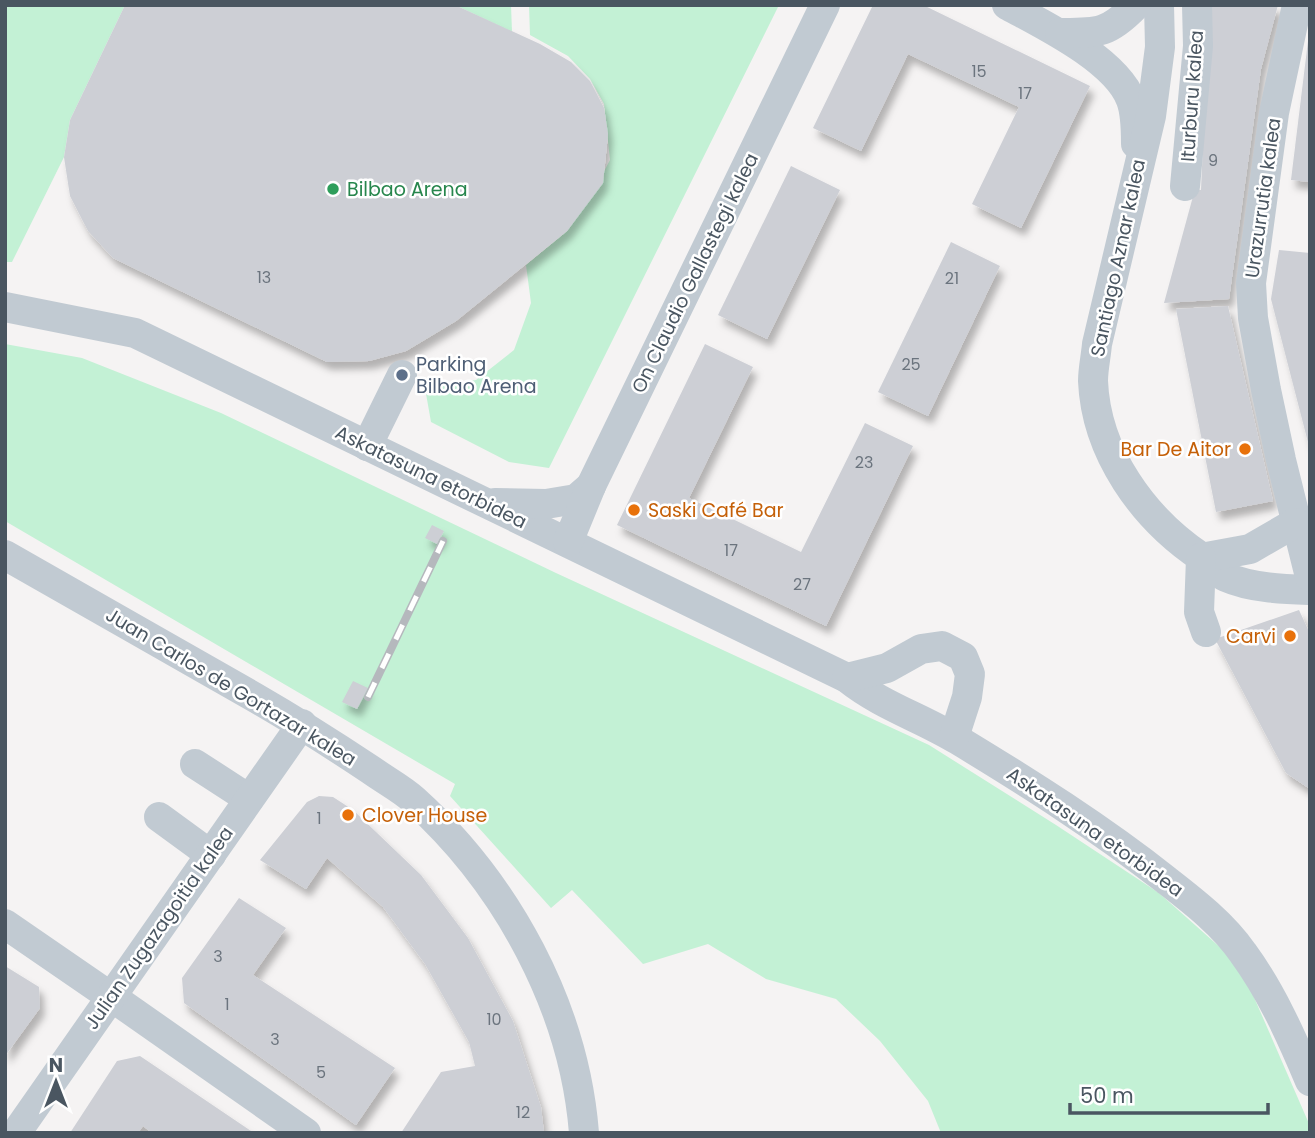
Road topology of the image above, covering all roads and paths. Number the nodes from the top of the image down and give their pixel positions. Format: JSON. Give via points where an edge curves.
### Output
{"nodes":[{"id":1,"x":825,"y":5,"type":"edge"},
{"id":2,"x":1007,"y":5,"type":"edge"},
{"id":3,"x":1136,"y":5,"type":"edge"},
{"id":4,"x":1159,"y":5,"type":"edge"},
{"id":5,"x":1197,"y":5,"type":"edge"},
{"id":6,"x":1297,"y":5,"type":"edge"},
{"id":7,"x":1060,"y":33,"type":"junction"},
{"id":8,"x":1137,"y":168,"type":"junction"},
{"id":9,"x":1185,"y":186,"type":"dead end"},
{"id":10,"x":5,"y":307,"type":"edge"},
{"id":11,"x":402,"y":375,"type":"dead end"},
{"id":12,"x":367,"y":446,"type":"junction"},
{"id":13,"x":591,"y":486,"type":"junction"},
{"id":14,"x":485,"y":503,"type":"junction"},
{"id":15,"x":1295,"y":523,"type":"junction"},
{"id":16,"x":568,"y":542,"type":"junction"},
{"id":17,"x":5,"y":555,"type":"edge"},
{"id":18,"x":1201,"y":558,"type":"junction"},
{"id":19,"x":1306,"y":566,"type":"edge"},
{"id":20,"x":1310,"y":590,"type":"edge"},
{"id":21,"x":1206,"y":632,"type":"dead end"},
{"id":22,"x":847,"y":678,"type":"junction"},
{"id":23,"x":302,"y":724,"type":"junction"},
{"id":24,"x":954,"y":737,"type":"junction"},
{"id":25,"x":195,"y":764,"type":"dead end"},
{"id":26,"x":249,"y":799,"type":"junction"},
{"id":27,"x":159,"y":817,"type":"dead end"},
{"id":28,"x":211,"y":855,"type":"junction"},
{"id":29,"x":5,"y":924,"type":"edge"},
{"id":30,"x":1310,"y":1081,"type":"edge"},
{"id":31,"x":16,"y":1133,"type":"edge"},
{"id":32,"x":306,"y":1133,"type":"edge"},
{"id":33,"x":584,"y":1133,"type":"edge"}],
"edges":[{"from":1,"to":13,"type":"street","name":"On Claudio Gallastegi kalea"},
{"from":2,"to":7,"type":"street"},
{"from":3,"to":7,"type":"street","via":[[1119,22],[1096,33]]},
{"from":4,"to":8,"type":"street","name":"Santiago Aznar kalea","via":[[1157,77]]},
{"from":5,"to":9,"type":"street","name":"Iturburu kalea","via":[[1198,46]]},
{"from":6,"to":15,"type":"street","name":"Urazurrutia kalea","via":[[1274,113],[1251,283],[1257,342]]},
{"from":7,"to":8,"type":"street","via":[[1121,80],[1132,101]]},
{"from":8,"to":18,"type":"street","name":"Santiago Aznar kalea","via":[[1097,344],[1096,410],[1108,450],[1126,481],[1156,518]]},
{"from":10,"to":12,"type":"street","name":"Askatasuna etorbidea","via":[[135,333]]},
{"from":11,"to":12,"type":"street"},
{"from":12,"to":14,"type":"street","name":"Askatasuna etorbidea"},
{"from":13,"to":14,"type":"street","via":[[576,499],[546,504]]},
{"from":13,"to":16,"type":"street","name":"On Claudio Gallastegi kalea"},
{"from":14,"to":16,"type":"street","name":"Askatasuna etorbidea"},
{"from":15,"to":18,"type":"street","via":[[1250,549]]},
{"from":15,"to":19,"type":"street","name":"Urazurrutia kalea"},
{"from":16,"to":22,"type":"street","name":"Askatasuna etorbidea"},
{"from":17,"to":23,"type":"street","name":"Juan Carlos de Gortazar kalea"},
{"from":18,"to":20,"type":"street","name":"Santiago Aznar kalea","via":[[1225,576],[1276,589]]},
{"from":18,"to":21,"type":"street","via":[[1199,612]]},
{"from":22,"to":24,"type":"street","name":"Askatasuna etorbidea","via":[[868,695]]},
{"from":22,"to":24,"type":"street","via":[[887,668],[920,649],[942,646],[963,657],[970,674]]},
{"from":23,"to":26,"type":"street","name":"Julian Zugazagoitia kalea"},
{"from":23,"to":33,"type":"street","name":"Juan Carlos de Gortazar kalea","via":[[412,798],[452,837],[491,886],[527,943],[559,1018],[573,1062]]},
{"from":24,"to":30,"type":"street","name":"Askatasuna etorbidea","via":[[1127,850],[1200,906],[1243,952]]},
{"from":25,"to":26,"type":"street"},
{"from":26,"to":28,"type":"street","name":"Julian Zugazagoitia kalea"},
{"from":27,"to":28,"type":"street"},
{"from":28,"to":31,"type":"street","name":"Julian Zugazagoitia kalea"},
{"from":29,"to":32,"type":"street"}]}
